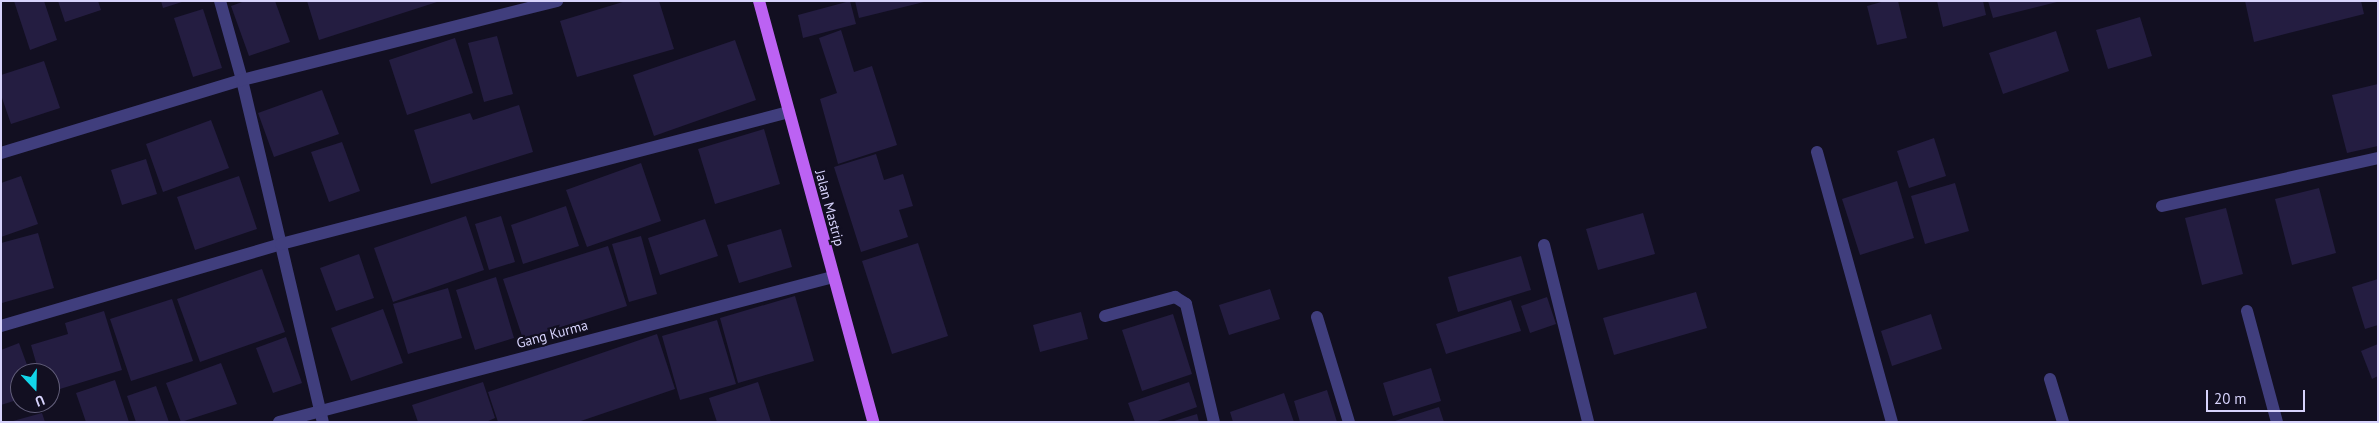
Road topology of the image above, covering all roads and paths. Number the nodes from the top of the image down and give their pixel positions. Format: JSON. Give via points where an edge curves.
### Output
{"nodes":[{"id":1,"x":220,"y":1,"type":"edge"},
{"id":2,"x":557,"y":1,"type":"edge"},
{"id":3,"x":759,"y":1,"type":"edge"},
{"id":4,"x":242,"y":80,"type":"junction"},
{"id":5,"x":789,"y":112,"type":"junction"},
{"id":6,"x":1817,"y":152,"type":"dead end"},
{"id":7,"x":1,"y":153,"type":"edge"},
{"id":8,"x":2378,"y":158,"type":"edge"},
{"id":9,"x":2162,"y":206,"type":"dead end"},
{"id":10,"x":281,"y":244,"type":"junction"},
{"id":11,"x":1544,"y":245,"type":"dead end"},
{"id":12,"x":833,"y":277,"type":"junction"},
{"id":13,"x":2247,"y":311,"type":"dead end"},
{"id":14,"x":1105,"y":316,"type":"dead end"},
{"id":15,"x":1317,"y":317,"type":"dead end"},
{"id":16,"x":1,"y":326,"type":"edge"},
{"id":17,"x":2050,"y":379,"type":"dead end"},
{"id":18,"x":322,"y":416,"type":"edge"},
{"id":19,"x":279,"y":422,"type":"edge"},
{"id":20,"x":873,"y":422,"type":"edge"},
{"id":21,"x":1214,"y":422,"type":"edge"},
{"id":22,"x":1349,"y":422,"type":"edge"},
{"id":23,"x":1588,"y":422,"type":"edge"},
{"id":24,"x":1892,"y":422,"type":"edge"},
{"id":25,"x":2063,"y":422,"type":"edge"},
{"id":26,"x":2277,"y":422,"type":"edge"}],
"edges":[{"from":1,"to":4,"type":"street"},
{"from":2,"to":4,"type":"street"},
{"from":3,"to":5,"type":"main road","name":"Jalan Mastrip"},
{"from":4,"to":7,"type":"street"},
{"from":4,"to":10,"type":"street"},
{"from":5,"to":10,"type":"street"},
{"from":5,"to":12,"type":"main road","name":"Jalan Mastrip"},
{"from":6,"to":24,"type":"street"},
{"from":8,"to":9,"type":"street"},
{"from":10,"to":16,"type":"street"},
{"from":10,"to":18,"type":"street"},
{"from":11,"to":23,"type":"street"},
{"from":12,"to":18,"type":"street","name":"Gang Kurma"},
{"from":12,"to":20,"type":"main road","name":"Jalan Mastrip"},
{"from":13,"to":26,"type":"street"},
{"from":14,"to":21,"type":"street","via":[[1175,297],[1186,304]]},
{"from":15,"to":22,"type":"street"},
{"from":17,"to":25,"type":"street"},
{"from":18,"to":19,"type":"street","name":"Gang Kurma"}]}
